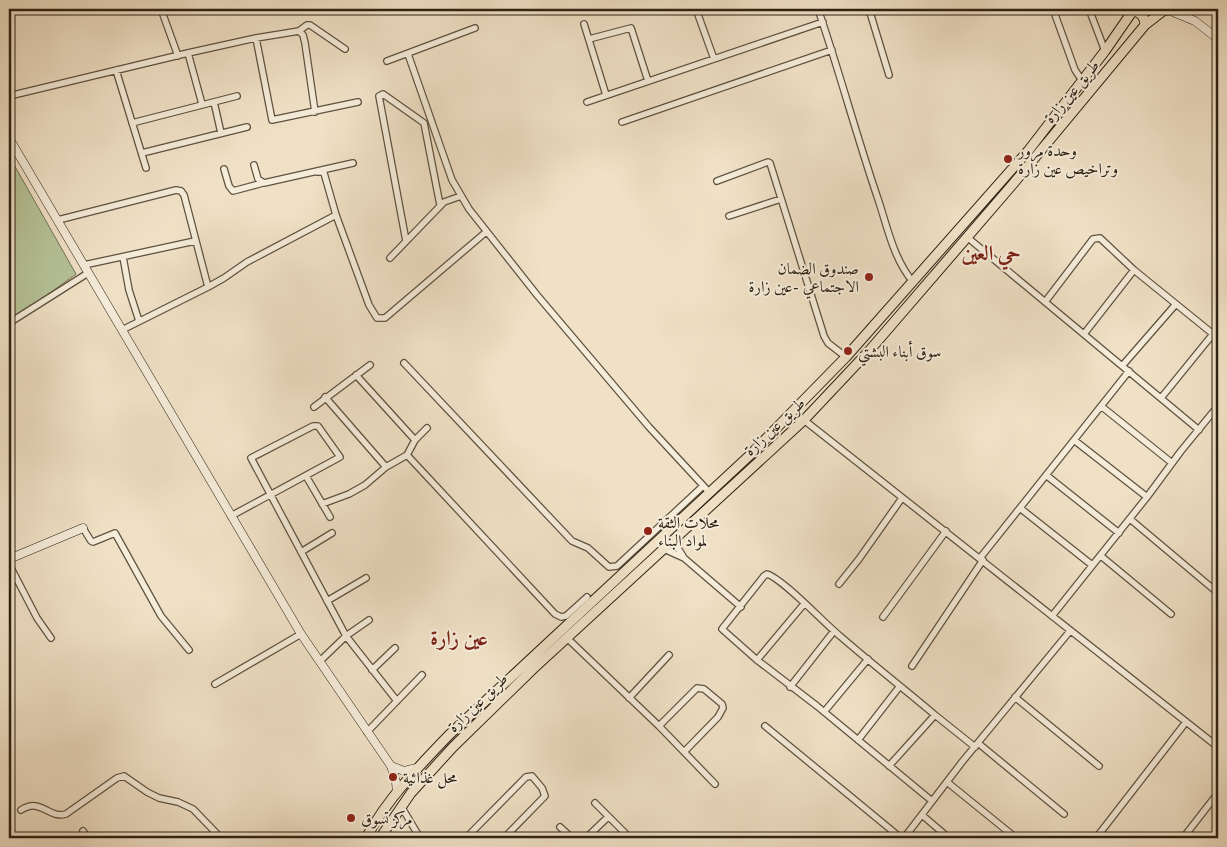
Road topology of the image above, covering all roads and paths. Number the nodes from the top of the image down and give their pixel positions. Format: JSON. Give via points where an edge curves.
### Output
{"nodes":[{"id":1,"x":161,"y":9,"type":"edge"},
{"id":2,"x":696,"y":9,"type":"edge"},
{"id":3,"x":818,"y":9,"type":"edge"},
{"id":4,"x":869,"y":9,"type":"edge"},
{"id":5,"x":1054,"y":9,"type":"edge"},
{"id":6,"x":1090,"y":9,"type":"edge"},
{"id":7,"x":1152,"y":9,"type":"edge"},
{"id":8,"x":1187,"y":9,"type":"edge"},
{"id":9,"x":1133,"y":10,"type":"edge"},
{"id":10,"x":1167,"y":10,"type":"edge"},
{"id":11,"x":1195,"y":21,"type":"junction"},
{"id":12,"x":823,"y":22,"type":"junction"},
{"id":13,"x":584,"y":24,"type":"dead end"},
{"id":14,"x":1145,"y":25,"type":"junction"},
{"id":15,"x":475,"y":28,"type":"dead end"},
{"id":16,"x":299,"y":31,"type":"junction"},
{"id":17,"x":256,"y":38,"type":"junction"},
{"id":18,"x":589,"y":39,"type":"junction"},
{"id":19,"x":1218,"y":39,"type":"edge"},
{"id":20,"x":345,"y":49,"type":"dead end"},
{"id":21,"x":832,"y":50,"type":"junction"},
{"id":22,"x":1105,"y":51,"type":"junction"},
{"id":23,"x":188,"y":53,"type":"junction"},
{"id":24,"x":408,"y":54,"type":"junction"},
{"id":25,"x":178,"y":56,"type":"junction"},
{"id":26,"x":714,"y":59,"type":"junction"},
{"id":27,"x":387,"y":61,"type":"dead end"},
{"id":28,"x":116,"y":70,"type":"junction"},
{"id":29,"x":889,"y":75,"type":"dead end"},
{"id":30,"x":648,"y":81,"type":"junction"},
{"id":31,"x":1083,"y":82,"type":"junction"},
{"id":32,"x":606,"y":95,"type":"junction"},
{"id":33,"x":9,"y":96,"type":"edge"},
{"id":34,"x":237,"y":96,"type":"dead end"},
{"id":35,"x":214,"y":102,"type":"junction"},
{"id":36,"x":358,"y":102,"type":"dead end"},
{"id":37,"x":586,"y":102,"type":"dead end"},
{"id":38,"x":202,"y":104,"type":"junction"},
{"id":39,"x":315,"y":112,"type":"junction"},
{"id":40,"x":622,"y":122,"type":"dead end"},
{"id":41,"x":132,"y":123,"type":"junction"},
{"id":42,"x":247,"y":127,"type":"dead end"},
{"id":43,"x":221,"y":133,"type":"junction"},
{"id":44,"x":9,"y":138,"type":"edge"},
{"id":45,"x":142,"y":153,"type":"junction"},
{"id":46,"x":353,"y":163,"type":"dead end"},
{"id":47,"x":254,"y":165,"type":"dead end"},
{"id":48,"x":146,"y":168,"type":"dead end"},
{"id":49,"x":224,"y":169,"type":"dead end"},
{"id":50,"x":317,"y":172,"type":"junction"},
{"id":51,"x":717,"y":181,"type":"dead end"},
{"id":52,"x":264,"y":183,"type":"junction"},
{"id":53,"x":461,"y":196,"type":"junction"},
{"id":54,"x":780,"y":199,"type":"junction"},
{"id":55,"x":440,"y":205,"type":"junction"},
{"id":56,"x":336,"y":215,"type":"junction"},
{"id":57,"x":729,"y":216,"type":"dead end"},
{"id":58,"x":58,"y":220,"type":"junction"},
{"id":59,"x":486,"y":232,"type":"junction"},
{"id":60,"x":966,"y":237,"type":"junction"},
{"id":61,"x":195,"y":240,"type":"junction"},
{"id":62,"x":406,"y":242,"type":"junction"},
{"id":63,"x":123,"y":257,"type":"junction"},
{"id":64,"x":390,"y":258,"type":"dead end"},
{"id":65,"x":84,"y":265,"type":"junction"},
{"id":66,"x":1134,"y":270,"type":"junction"},
{"id":67,"x":88,"y":273,"type":"junction"},
{"id":68,"x":913,"y":282,"type":"junction"},
{"id":69,"x":208,"y":287,"type":"junction"},
{"id":70,"x":1045,"y":302,"type":"junction"},
{"id":71,"x":1176,"y":304,"type":"junction"},
{"id":72,"x":139,"y":321,"type":"junction"},
{"id":73,"x":9,"y":323,"type":"edge"},
{"id":74,"x":122,"y":330,"type":"junction"},
{"id":75,"x":1084,"y":334,"type":"junction"},
{"id":76,"x":1216,"y":336,"type":"edge"},
{"id":77,"x":846,"y":357,"type":"junction"},
{"id":78,"x":404,"y":363,"type":"dead end"},
{"id":79,"x":370,"y":365,"type":"dead end"},
{"id":80,"x":1122,"y":366,"type":"junction"},
{"id":81,"x":1129,"y":371,"type":"junction"},
{"id":82,"x":356,"y":375,"type":"junction"},
{"id":83,"x":326,"y":397,"type":"junction"},
{"id":84,"x":1160,"y":398,"type":"junction"},
{"id":85,"x":1101,"y":406,"type":"junction"},
{"id":86,"x":1218,"y":406,"type":"edge"},
{"id":87,"x":314,"y":407,"type":"dead end"},
{"id":88,"x":804,"y":420,"type":"junction"},
{"id":89,"x":427,"y":428,"type":"dead end"},
{"id":90,"x":1199,"y":430,"type":"junction"},
{"id":91,"x":415,"y":440,"type":"junction"},
{"id":92,"x":1074,"y":440,"type":"junction"},
{"id":93,"x":407,"y":455,"type":"junction"},
{"id":94,"x":1172,"y":463,"type":"junction"},
{"id":95,"x":386,"y":467,"type":"junction"},
{"id":96,"x":1046,"y":474,"type":"junction"},
{"id":97,"x":306,"y":476,"type":"junction"},
{"id":98,"x":706,"y":490,"type":"junction"},
{"id":99,"x":271,"y":495,"type":"junction"},
{"id":100,"x":1147,"y":497,"type":"junction"},
{"id":101,"x":902,"y":498,"type":"junction"},
{"id":102,"x":322,"y":504,"type":"junction"},
{"id":103,"x":1020,"y":508,"type":"junction"},
{"id":104,"x":232,"y":516,"type":"junction"},
{"id":105,"x":330,"y":517,"type":"dead end"},
{"id":106,"x":1130,"y":519,"type":"junction"},
{"id":107,"x":83,"y":528,"type":"joint"},
{"id":108,"x":946,"y":531,"type":"junction"},
{"id":109,"x":332,"y":533,"type":"dead end"},
{"id":110,"x":1119,"y":533,"type":"junction"},
{"id":111,"x":673,"y":540,"type":"junction"},
{"id":112,"x":664,"y":549,"type":"junction"},
{"id":113,"x":301,"y":552,"type":"junction"},
{"id":114,"x":1101,"y":556,"type":"junction"},
{"id":115,"x":684,"y":558,"type":"junction"},
{"id":116,"x":9,"y":559,"type":"edge"},
{"id":117,"x":982,"y":559,"type":"junction"},
{"id":118,"x":9,"y":564,"type":"edge"},
{"id":119,"x":1092,"y":565,"type":"junction"},
{"id":120,"x":366,"y":578,"type":"dead end"},
{"id":121,"x":839,"y":584,"type":"dead end"},
{"id":122,"x":1218,"y":593,"type":"edge"},
{"id":123,"x":587,"y":597,"type":"dead end"},
{"id":124,"x":327,"y":601,"type":"junction"},
{"id":125,"x":804,"y":604,"type":"junction"},
{"id":126,"x":741,"y":607,"type":"junction"},
{"id":127,"x":1171,"y":614,"type":"dead end"},
{"id":128,"x":1052,"y":616,"type":"junction"},
{"id":129,"x":883,"y":618,"type":"dead end"},
{"id":130,"x":368,"y":620,"type":"dead end"},
{"id":131,"x":834,"y":631,"type":"junction"},
{"id":132,"x":1070,"y":631,"type":"junction"},
{"id":133,"x":301,"y":634,"type":"junction"},
{"id":134,"x":346,"y":636,"type":"junction"},
{"id":135,"x":51,"y":638,"type":"dead end"},
{"id":136,"x":567,"y":638,"type":"junction"},
{"id":137,"x":395,"y":648,"type":"dead end"},
{"id":138,"x":189,"y":650,"type":"dead end"},
{"id":139,"x":669,"y":655,"type":"dead end"},
{"id":140,"x":868,"y":659,"type":"junction"},
{"id":141,"x":757,"y":660,"type":"junction"},
{"id":142,"x":320,"y":661,"type":"junction"},
{"id":143,"x":912,"y":666,"type":"dead end"},
{"id":144,"x":372,"y":670,"type":"junction"},
{"id":145,"x":422,"y":675,"type":"dead end"},
{"id":146,"x":215,"y":684,"type":"dead end"},
{"id":147,"x":900,"y":686,"type":"junction"},
{"id":148,"x":790,"y":687,"type":"junction"},
{"id":149,"x":1015,"y":697,"type":"junction"},
{"id":150,"x":628,"y":698,"type":"junction"},
{"id":151,"x":397,"y":701,"type":"junction"},
{"id":152,"x":824,"y":712,"type":"junction"},
{"id":153,"x":935,"y":714,"type":"junction"},
{"id":154,"x":1186,"y":722,"type":"junction"},
{"id":155,"x":659,"y":726,"type":"junction"},
{"id":156,"x":765,"y":726,"type":"dead end"},
{"id":157,"x":367,"y":732,"type":"junction"},
{"id":158,"x":858,"y":740,"type":"junction"},
{"id":159,"x":976,"y":745,"type":"junction"},
{"id":160,"x":1218,"y":747,"type":"edge"},
{"id":161,"x":684,"y":752,"type":"junction"},
{"id":162,"x":391,"y":766,"type":"junction"},
{"id":163,"x":889,"y":766,"type":"junction"},
{"id":164,"x":1099,"y":766,"type":"dead end"},
{"id":165,"x":417,"y":768,"type":"junction"},
{"id":166,"x":948,"y":782,"type":"junction"},
{"id":167,"x":715,"y":784,"type":"dead end"},
{"id":168,"x":397,"y":793,"type":"junction"},
{"id":169,"x":1218,"y":793,"type":"edge"},
{"id":170,"x":932,"y":801,"type":"junction"},
{"id":171,"x":595,"y":803,"type":"dead end"},
{"id":172,"x":401,"y":806,"type":"junction"},
{"id":173,"x":21,"y":810,"type":"dead end"},
{"id":174,"x":1064,"y":814,"type":"dead end"},
{"id":175,"x":922,"y":815,"type":"junction"},
{"id":176,"x":608,"y":817,"type":"junction"},
{"id":177,"x":560,"y":826,"type":"dead end"},
{"id":178,"x":83,"y":831,"type":"dead end"},
{"id":179,"x":905,"y":837,"type":"edge"},
{"id":180,"x":88,"y":838,"type":"edge"},
{"id":181,"x":221,"y":838,"type":"edge"},
{"id":182,"x":366,"y":838,"type":"edge"},
{"id":183,"x":380,"y":838,"type":"edge"},
{"id":184,"x":420,"y":838,"type":"edge"},
{"id":185,"x":466,"y":838,"type":"edge"},
{"id":186,"x":504,"y":838,"type":"edge"},
{"id":187,"x":572,"y":838,"type":"edge"},
{"id":188,"x":586,"y":838,"type":"edge"},
{"id":189,"x":630,"y":838,"type":"edge"},
{"id":190,"x":950,"y":838,"type":"edge"},
{"id":191,"x":1016,"y":838,"type":"edge"},
{"id":192,"x":1096,"y":838,"type":"edge"},
{"id":193,"x":1183,"y":838,"type":"edge"}],
"edges":[{"from":1,"to":25,"type":"street"},
{"from":2,"to":26,"type":"street"},
{"from":3,"to":12,"type":"street"},
{"from":4,"to":29,"type":"street"},
{"from":5,"to":31,"type":"street","via":[[1075,70]]},
{"from":6,"to":22,"type":"street"},
{"from":7,"to":10,"type":"main road"},
{"from":8,"to":11,"type":"main road"},
{"from":9,"to":14,"type":"main road","via":[[1141,14]]},
{"from":9,"to":22,"type":"main road","name":"طريق عين زارة"},
{"from":10,"to":11,"type":"main road"},
{"from":10,"to":14,"type":"main road","name":"طريق عين زارة"},
{"from":11,"to":19,"type":"main road"},
{"from":12,"to":21,"type":"street"},
{"from":12,"to":26,"type":"street"},
{"from":13,"to":18,"type":"street"},
{"from":14,"to":60,"type":"main road","name":"طريق عين زارة"},
{"from":15,"to":24,"type":"street"},
{"from":16,"to":17,"type":"street"},
{"from":16,"to":20,"type":"street","via":[[310,25]]},
{"from":16,"to":39,"type":"street","via":[[305,43]]},
{"from":17,"to":23,"type":"street"},
{"from":17,"to":39,"type":"street","via":[[272,120]]},
{"from":18,"to":30,"type":"street","via":[[631,28]]},
{"from":18,"to":32,"type":"street"},
{"from":21,"to":40,"type":"street"},
{"from":21,"to":68,"type":"street","via":[[893,245],[900,264]]},
{"from":22,"to":31,"type":"main road","name":"طريق عين زارة"},
{"from":23,"to":25,"type":"street"},
{"from":23,"to":38,"type":"street"},
{"from":24,"to":27,"type":"street"},
{"from":24,"to":53,"type":"street","via":[[452,180]]},
{"from":25,"to":28,"type":"street"},
{"from":26,"to":30,"type":"street"},
{"from":28,"to":33,"type":"street"},
{"from":28,"to":41,"type":"street"},
{"from":30,"to":32,"type":"street"},
{"from":31,"to":68,"type":"main road","name":"طريق عين زارة","via":[[1028,151]]},
{"from":32,"to":37,"type":"street"},
{"from":34,"to":35,"type":"street"},
{"from":35,"to":38,"type":"street"},
{"from":35,"to":43,"type":"street"},
{"from":36,"to":39,"type":"street"},
{"from":38,"to":41,"type":"street"},
{"from":41,"to":45,"type":"street"},
{"from":42,"to":43,"type":"street"},
{"from":43,"to":45,"type":"street"},
{"from":44,"to":58,"type":"main road"},
{"from":45,"to":48,"type":"street"},
{"from":46,"to":50,"type":"street"},
{"from":47,"to":52,"type":"street","via":[[258,179]]},
{"from":49,"to":52,"type":"street","via":[[233,191]]},
{"from":50,"to":52,"type":"street"},
{"from":50,"to":56,"type":"street","via":[[324,173]]},
{"from":51,"to":54,"type":"street","via":[[768,162]]},
{"from":53,"to":55,"type":"street"},
{"from":53,"to":59,"type":"street"},
{"from":54,"to":57,"type":"street"},
{"from":54,"to":77,"type":"street","via":[[824,336]]},
{"from":55,"to":62,"type":"street"},
{"from":55,"to":62,"type":"street","via":[[424,123],[383,94],[379,96]]},
{"from":56,"to":59,"type":"street","via":[[369,305],[377,318],[385,318]]},
{"from":56,"to":69,"type":"street","via":[[247,262]]},
{"from":58,"to":61,"type":"street","via":[[176,190],[184,195]]},
{"from":58,"to":65,"type":"main road"},
{"from":59,"to":98,"type":"street","via":[[642,420]]},
{"from":60,"to":70,"type":"street"},
{"from":60,"to":88,"type":"main road","name":"طريق عين زارة","via":[[869,351]]},
{"from":61,"to":63,"type":"street"},
{"from":61,"to":69,"type":"street"},
{"from":62,"to":64,"type":"street"},
{"from":63,"to":65,"type":"street"},
{"from":63,"to":72,"type":"street"},
{"from":65,"to":67,"type":"main road"},
{"from":66,"to":70,"type":"street","via":[[1100,238],[1094,238]]},
{"from":66,"to":71,"type":"street"},
{"from":66,"to":75,"type":"street"},
{"from":67,"to":73,"type":"street"},
{"from":67,"to":74,"type":"main road"},
{"from":68,"to":77,"type":"main road","name":"طريق عين زارة"},
{"from":69,"to":72,"type":"street"},
{"from":70,"to":75,"type":"street"},
{"from":71,"to":76,"type":"street"},
{"from":71,"to":80,"type":"street"},
{"from":72,"to":74,"type":"street"},
{"from":74,"to":104,"type":"main road"},
{"from":75,"to":80,"type":"street"},
{"from":76,"to":84,"type":"street"},
{"from":77,"to":98,"type":"main road","name":"طريق عين زارة","via":[[770,436]]},
{"from":78,"to":98,"type":"street","via":[[572,541],[588,548],[609,567],[617,566]]},
{"from":79,"to":82,"type":"street"},
{"from":80,"to":81,"type":"street"},
{"from":81,"to":84,"type":"street"},
{"from":81,"to":85,"type":"street"},
{"from":82,"to":83,"type":"street"},
{"from":82,"to":91,"type":"street"},
{"from":83,"to":87,"type":"street"},
{"from":83,"to":95,"type":"street"},
{"from":84,"to":90,"type":"street"},
{"from":85,"to":92,"type":"street"},
{"from":85,"to":94,"type":"street"},
{"from":86,"to":90,"type":"street"},
{"from":88,"to":101,"type":"street"},
{"from":88,"to":111,"type":"main road","name":"طريق عين زارة"},
{"from":89,"to":91,"type":"street"},
{"from":90,"to":94,"type":"street"},
{"from":91,"to":93,"type":"street"},
{"from":92,"to":96,"type":"street"},
{"from":92,"to":100,"type":"street"},
{"from":93,"to":95,"type":"street"},
{"from":93,"to":123,"type":"street","via":[[554,614],[566,616]]},
{"from":94,"to":100,"type":"street"},
{"from":95,"to":102,"type":"street","via":[[360,489]]},
{"from":96,"to":103,"type":"street"},
{"from":96,"to":110,"type":"street"},
{"from":97,"to":99,"type":"street"},
{"from":97,"to":99,"type":"street","via":[[340,457],[318,426],[251,458]]},
{"from":97,"to":102,"type":"street"},
{"from":98,"to":165,"type":"main road","name":"طريق عين زارة"},
{"from":99,"to":104,"type":"street"},
{"from":99,"to":113,"type":"street"},
{"from":100,"to":106,"type":"street"},
{"from":101,"to":108,"type":"street"},
{"from":101,"to":121,"type":"street"},
{"from":102,"to":105,"type":"street"},
{"from":103,"to":117,"type":"street"},
{"from":103,"to":119,"type":"street"},
{"from":104,"to":133,"type":"main road"},
{"from":106,"to":110,"type":"street"},
{"from":106,"to":122,"type":"street"},
{"from":107,"to":116,"type":"main road"},
{"from":107,"to":138,"type":"street","via":[[93,542],[114,533],[161,616]]},
{"from":108,"to":117,"type":"street"},
{"from":108,"to":129,"type":"street"},
{"from":109,"to":113,"type":"street"},
{"from":110,"to":114,"type":"street"},
{"from":111,"to":112,"type":"main road","name":"طريق عين زارة"},
{"from":111,"to":115,"type":"street"},
{"from":112,"to":115,"type":"street"},
{"from":112,"to":136,"type":"main road","name":"طريق عين زارة"},
{"from":113,"to":124,"type":"street"},
{"from":114,"to":119,"type":"street"},
{"from":114,"to":127,"type":"street"},
{"from":115,"to":126,"type":"street"},
{"from":117,"to":128,"type":"street"},
{"from":117,"to":143,"type":"street"},
{"from":118,"to":135,"type":"street"},
{"from":119,"to":128,"type":"street"},
{"from":120,"to":124,"type":"street"},
{"from":124,"to":134,"type":"street"},
{"from":125,"to":126,"type":"street","via":[[767,574]]},
{"from":125,"to":131,"type":"street"},
{"from":125,"to":141,"type":"street"},
{"from":126,"to":141,"type":"street","via":[[722,630]]},
{"from":128,"to":132,"type":"street"},
{"from":130,"to":134,"type":"street"},
{"from":131,"to":140,"type":"street"},
{"from":131,"to":148,"type":"street"},
{"from":132,"to":149,"type":"street"},
{"from":132,"to":154,"type":"street"},
{"from":133,"to":142,"type":"main road"},
{"from":133,"to":146,"type":"street"},
{"from":134,"to":142,"type":"street"},
{"from":134,"to":144,"type":"street"},
{"from":136,"to":150,"type":"street"},
{"from":136,"to":172,"type":"main road","name":"طريق عين زارة","via":[[453,747]]},
{"from":137,"to":144,"type":"street"},
{"from":139,"to":150,"type":"street"},
{"from":140,"to":147,"type":"street"},
{"from":140,"to":152,"type":"street"},
{"from":141,"to":148,"type":"street"},
{"from":142,"to":157,"type":"main road"},
{"from":144,"to":151,"type":"street"},
{"from":145,"to":151,"type":"street"},
{"from":147,"to":153,"type":"street"},
{"from":147,"to":158,"type":"street"},
{"from":148,"to":152,"type":"street"},
{"from":149,"to":159,"type":"street"},
{"from":149,"to":164,"type":"street"},
{"from":150,"to":155,"type":"street"},
{"from":151,"to":157,"type":"street"},
{"from":152,"to":158,"type":"street"},
{"from":153,"to":159,"type":"street"},
{"from":153,"to":163,"type":"street"},
{"from":154,"to":160,"type":"street"},
{"from":154,"to":192,"type":"street"},
{"from":155,"to":161,"type":"street"},
{"from":155,"to":161,"type":"street","via":[[698,688],[722,704],[718,717]]},
{"from":156,"to":179,"type":"street"},
{"from":157,"to":162,"type":"main road"},
{"from":158,"to":163,"type":"street"},
{"from":159,"to":166,"type":"street"},
{"from":159,"to":174,"type":"street"},
{"from":161,"to":167,"type":"street"},
{"from":162,"to":165,"type":"main road","via":[[404,771]]},
{"from":162,"to":168,"type":"main road"},
{"from":163,"to":170,"type":"street"},
{"from":165,"to":168,"type":"main road","name":"طريق عين زارة"},
{"from":166,"to":170,"type":"street"},
{"from":166,"to":191,"type":"street"},
{"from":168,"to":182,"type":"main road","name":"طريق عين زارة"},
{"from":169,"to":193,"type":"street"},
{"from":170,"to":175,"type":"street"},
{"from":171,"to":176,"type":"street"},
{"from":172,"to":183,"type":"main road","name":"طريق عين زارة"},
{"from":172,"to":184,"type":"street"},
{"from":173,"to":181,"type":"street","via":[[35,806],[63,815],[124,776],[146,792],[193,809]]},
{"from":175,"to":179,"type":"street"},
{"from":175,"to":190,"type":"street"},
{"from":176,"to":188,"type":"street"},
{"from":176,"to":189,"type":"street"},
{"from":177,"to":187,"type":"street"},
{"from":178,"to":180,"type":"street"},
{"from":185,"to":186,"type":"street","via":[[526,777],[532,776],[545,796]]}]}
